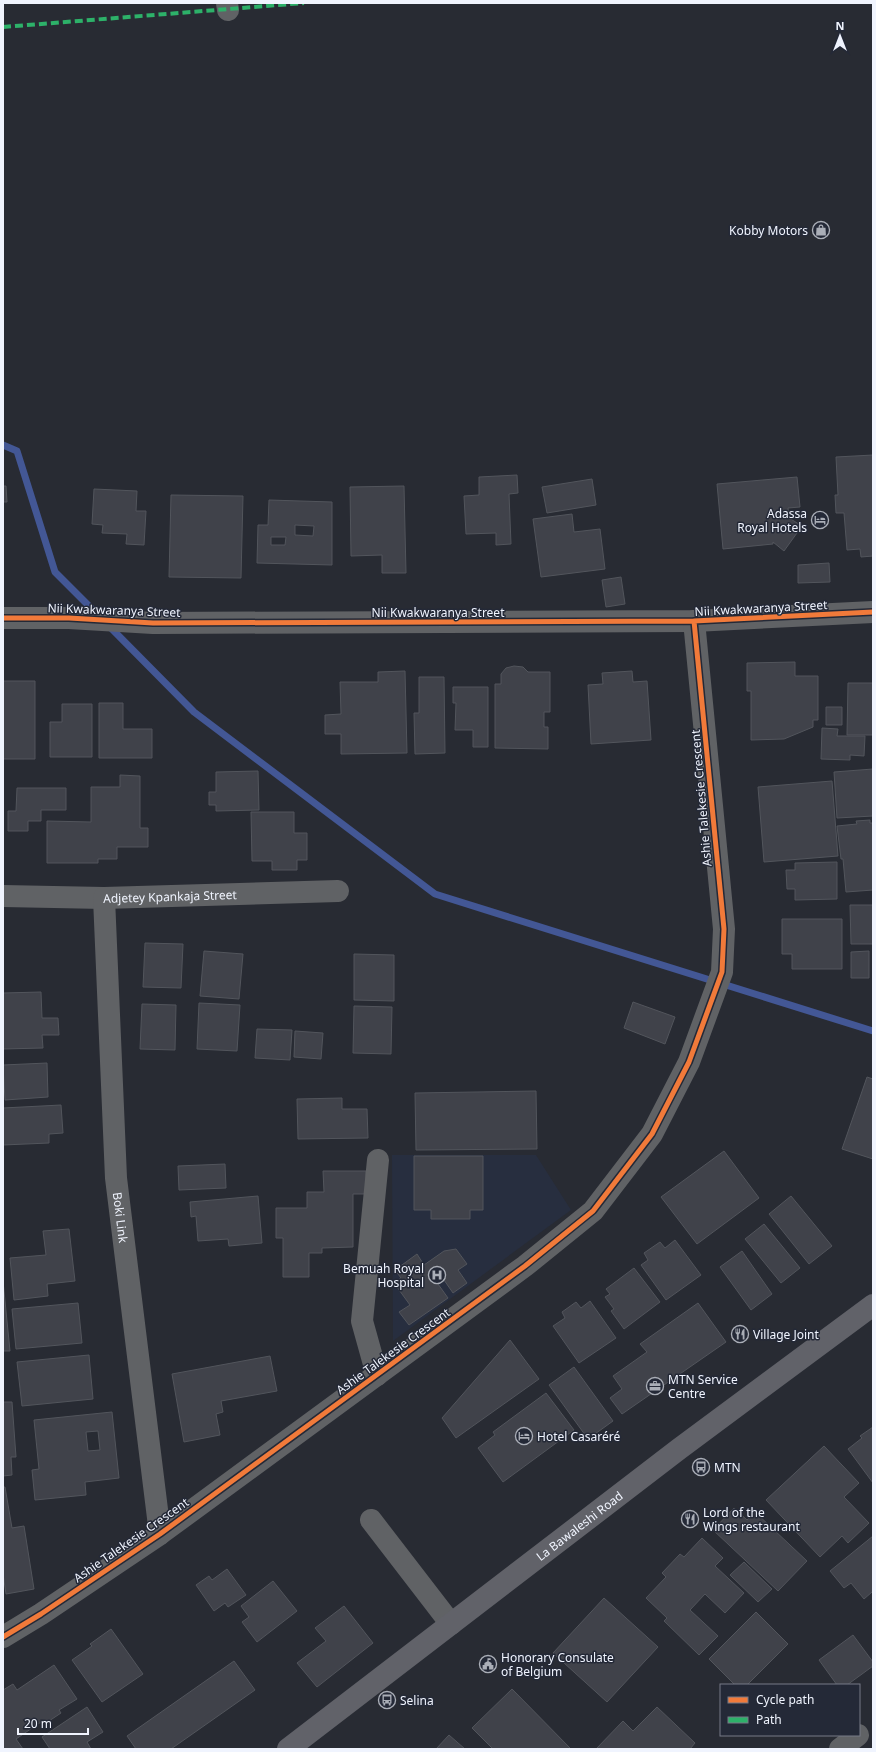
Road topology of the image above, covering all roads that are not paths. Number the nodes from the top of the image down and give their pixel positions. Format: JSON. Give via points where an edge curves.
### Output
{"nodes":[{"id":1,"x":873,"y":612,"type":"edge"},
{"id":2,"x":3,"y":618,"type":"edge"},
{"id":3,"x":694,"y":621,"type":"junction"},
{"id":4,"x":338,"y":891,"type":"dead end"},
{"id":5,"x":3,"y":896,"type":"edge"},
{"id":6,"x":104,"y":898,"type":"junction"},
{"id":7,"x":378,"y":1160,"type":"dead end"},
{"id":8,"x":873,"y":1305,"type":"edge"},
{"id":9,"x":377,"y":1375,"type":"junction"},
{"id":10,"x":371,"y":1520,"type":"dead end"},
{"id":11,"x":160,"y":1534,"type":"junction"},
{"id":12,"x":451,"y":1624,"type":"junction"},
{"id":13,"x":3,"y":1637,"type":"edge"},
{"id":14,"x":873,"y":1724,"type":"edge"},
{"id":15,"x":860,"y":1734,"type":"edge"},
{"id":16,"x":858,"y":1736,"type":"edge"},
{"id":17,"x":288,"y":1749,"type":"edge"},
{"id":18,"x":840,"y":1749,"type":"edge"}],
"edges":[{"from":1,"to":3,"type":"street","name":"Nii Kwakwaranya Street"},
{"from":2,"to":3,"type":"street","name":"Nii Kwakwaranya Street","via":[[69,618],[153,623]]},
{"from":3,"to":9,"type":"street","name":"Ashie Talekesie Crescent","via":[[724,929],[722,972],[689,1062],[652,1134],[593,1211],[525,1266]]},
{"from":4,"to":6,"type":"street","name":"Adjetey Kpankaja Street"},
{"from":5,"to":6,"type":"street","name":"Adjetey Kpankaja Street"},
{"from":6,"to":11,"type":"street","name":"Boki Link","via":[[116,1178]]},
{"from":7,"to":9,"type":"street","via":[[362,1321]]},
{"from":8,"to":12,"type":"main road","name":"La Bawaleshi Road","via":[[679,1449]]},
{"from":9,"to":11,"type":"street","name":"Ashie Talekesie Crescent"},
{"from":10,"to":12,"type":"street"},
{"from":11,"to":13,"type":"street","name":"Ashie Talekesie Crescent"},
{"from":12,"to":17,"type":"main road","name":"La Bawaleshi Road"},
{"from":14,"to":15,"type":"street"},
{"from":16,"to":18,"type":"street"}]}
